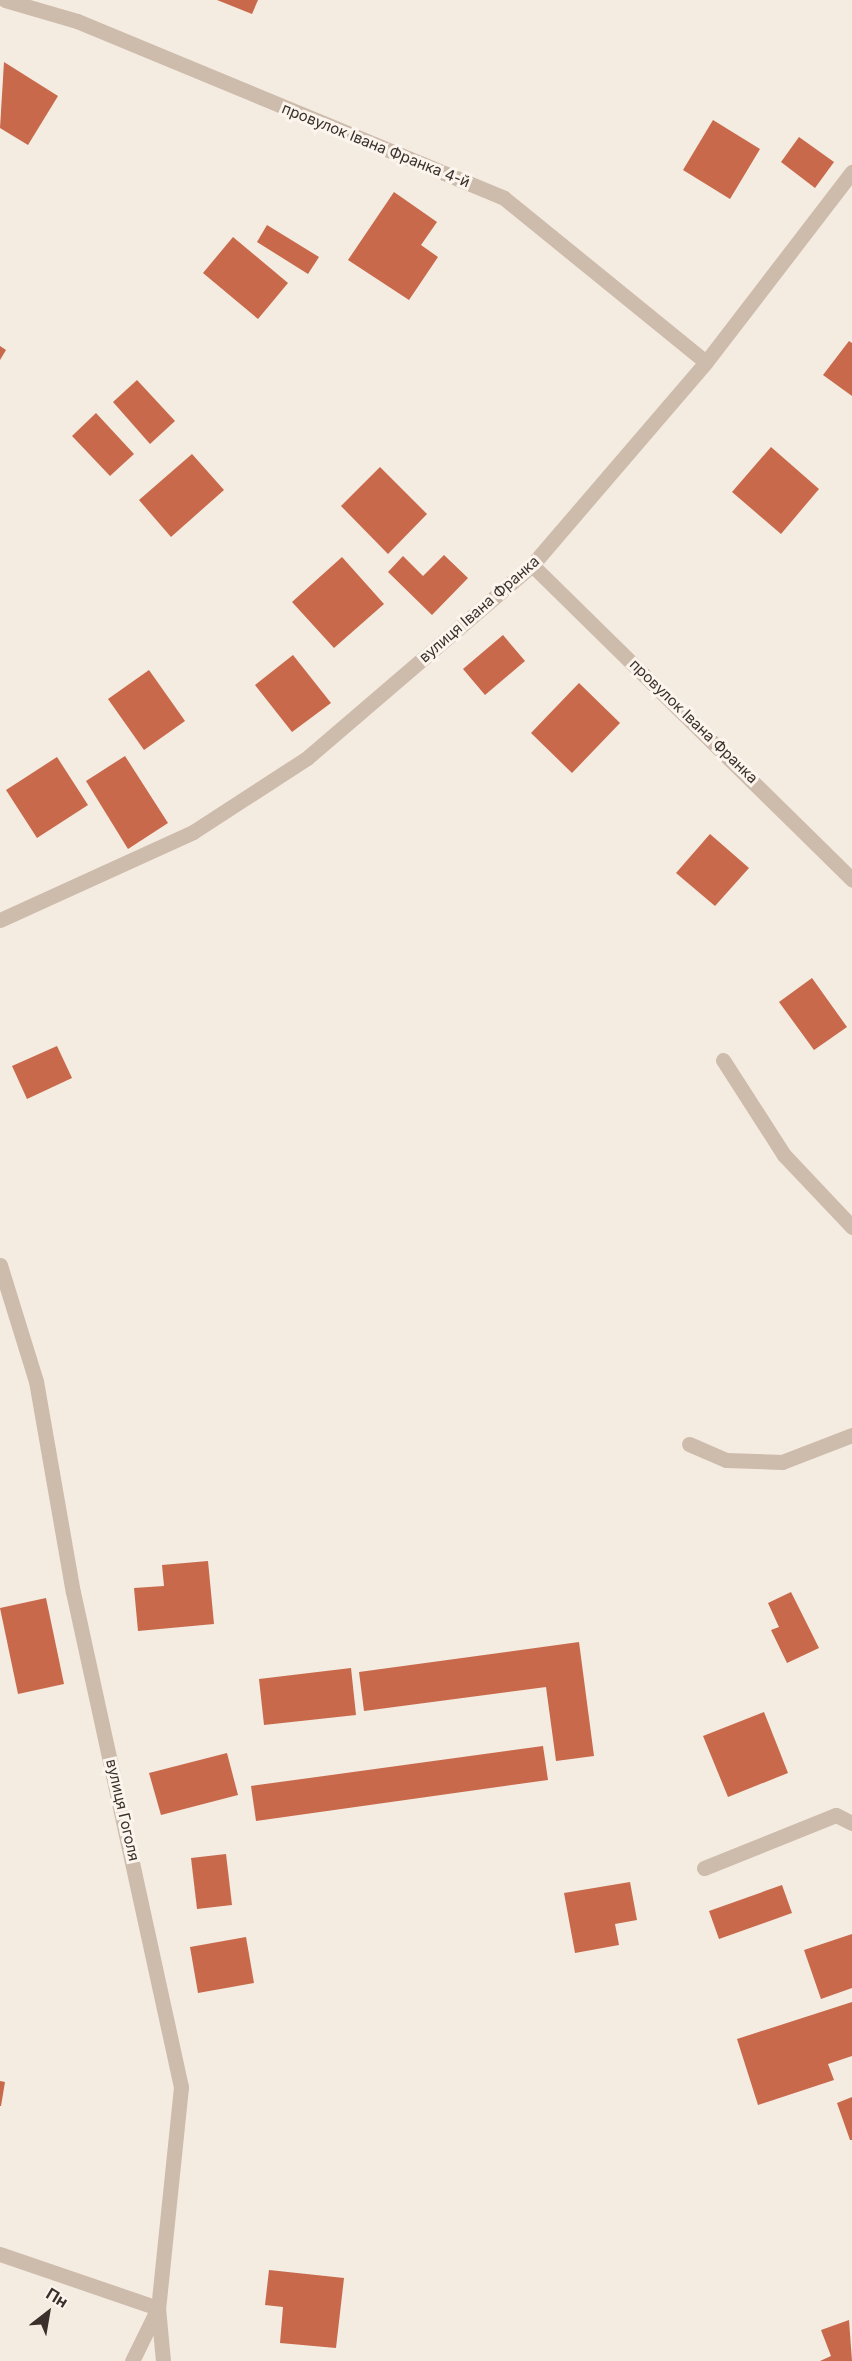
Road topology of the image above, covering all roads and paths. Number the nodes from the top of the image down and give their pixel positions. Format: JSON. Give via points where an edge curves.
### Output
{"nodes":[{"id":1,"x":5,"y":0,"type":"edge"},
{"id":2,"x":852,"y":172,"type":"edge"},
{"id":3,"x":706,"y":362,"type":"junction"},
{"id":4,"x":532,"y":566,"type":"junction"},
{"id":5,"x":852,"y":880,"type":"edge"},
{"id":6,"x":0,"y":920,"type":"edge"},
{"id":7,"x":723,"y":1060,"type":"dead end"},
{"id":8,"x":852,"y":1227,"type":"edge"},
{"id":9,"x":0,"y":1265,"type":"edge"},
{"id":10,"x":852,"y":1435,"type":"edge"},
{"id":11,"x":689,"y":1444,"type":"dead end"},
{"id":12,"x":852,"y":1823,"type":"edge"},
{"id":13,"x":704,"y":1868,"type":"dead end"},
{"id":14,"x":0,"y":2254,"type":"edge"},
{"id":15,"x":158,"y":2308,"type":"junction"},
{"id":16,"x":132,"y":2361,"type":"edge"},
{"id":17,"x":163,"y":2361,"type":"edge"}],
"edges":[{"from":1,"to":3,"type":"street","name":"провулок Івана Франка 4-й","via":[[77,21],[504,198]]},
{"from":2,"to":3,"type":"street","name":"вулиця Івана Франка"},
{"from":3,"to":4,"type":"street","name":"вулиця Івана Франка"},
{"from":4,"to":5,"type":"street","name":"провулок Івана Франка","via":[[803,826]]},
{"from":4,"to":6,"type":"street","name":"вулиця Івана Франка","via":[[298,764],[193,832]]},
{"from":7,"to":8,"type":"street","via":[[784,1155]]},
{"from":9,"to":15,"type":"street","name":"вулиця Гоголя","via":[[36,1381],[73,1592],[181,2087]]},
{"from":10,"to":11,"type":"street","via":[[782,1462],[726,1460]]},
{"from":12,"to":13,"type":"street","via":[[836,1815]]},
{"from":14,"to":15,"type":"street"},
{"from":15,"to":16,"type":"street"},
{"from":15,"to":17,"type":"street","name":"вулиця Гоголя"}]}
